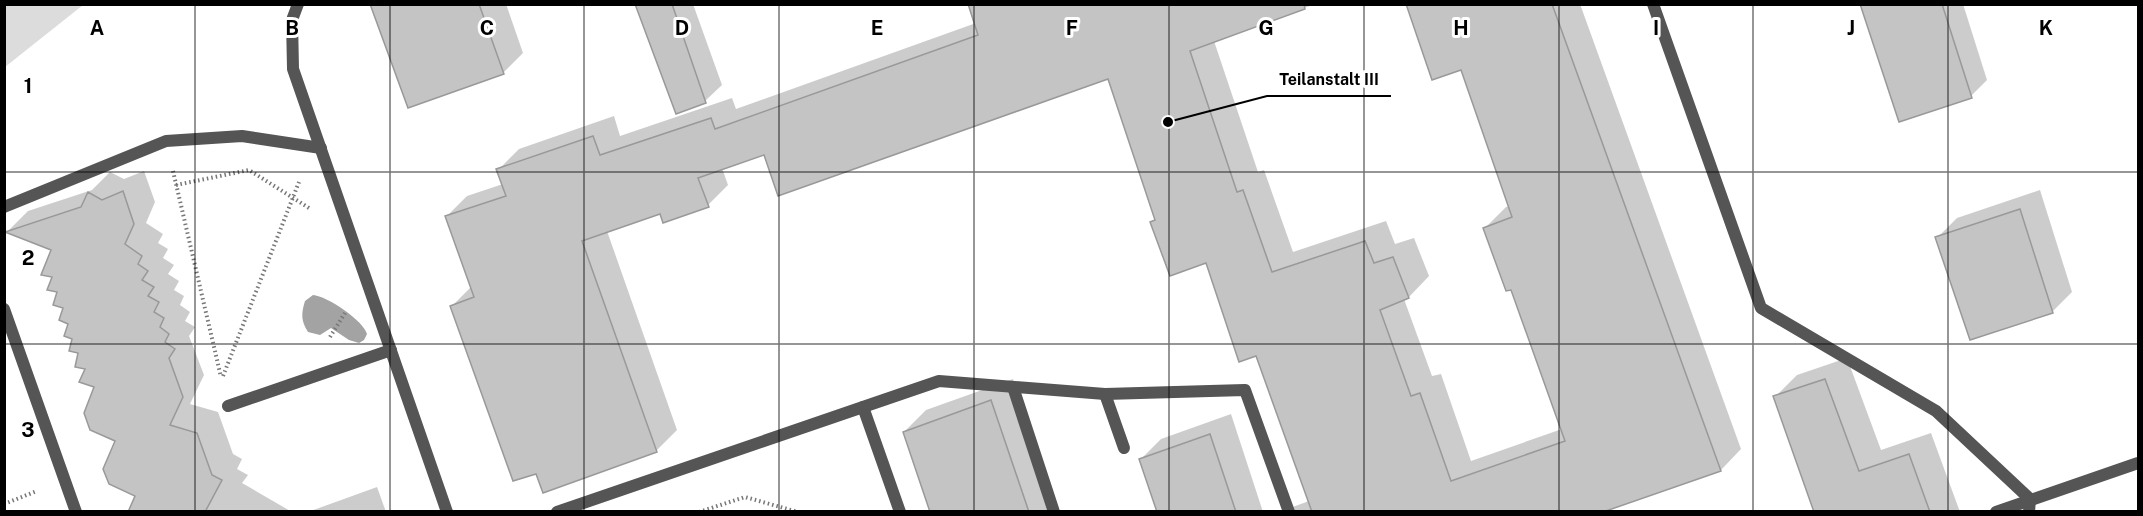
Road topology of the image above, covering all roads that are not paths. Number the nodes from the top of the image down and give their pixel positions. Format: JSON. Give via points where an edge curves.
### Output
{"nodes":[{"id":1,"x":297,"y":4,"type":"edge"},
{"id":2,"x":1653,"y":4,"type":"edge"},
{"id":3,"x":317,"y":147,"type":"junction"},
{"id":4,"x":4,"y":207,"type":"edge"},
{"id":5,"x":4,"y":309,"type":"edge"},
{"id":6,"x":392,"y":350,"type":"junction"},
{"id":7,"x":1013,"y":387,"type":"junction"},
{"id":8,"x":1105,"y":394,"type":"junction"},
{"id":9,"x":228,"y":406,"type":"dead end"},
{"id":10,"x":862,"y":407,"type":"junction"},
{"id":11,"x":1124,"y":448,"type":"dead end"},
{"id":12,"x":2139,"y":463,"type":"edge"},
{"id":13,"x":2029,"y":505,"type":"edge"},
{"id":14,"x":76,"y":512,"type":"edge"},
{"id":15,"x":447,"y":512,"type":"edge"},
{"id":16,"x":557,"y":512,"type":"edge"},
{"id":17,"x":900,"y":512,"type":"edge"},
{"id":18,"x":1054,"y":512,"type":"edge"},
{"id":19,"x":1289,"y":512,"type":"edge"},
{"id":20,"x":1996,"y":512,"type":"edge"}],
"edges":[{"from":1,"to":3,"type":"lane","via":[[292,20],[293,69]]},
{"from":2,"to":13,"type":"lane","via":[[1761,308],[1936,411]]},
{"from":3,"to":4,"type":"lane","via":[[242,136],[166,141]]},
{"from":3,"to":6,"type":"lane"},
{"from":5,"to":14,"type":"lane"},
{"from":6,"to":9,"type":"lane"},
{"from":6,"to":15,"type":"lane"},
{"from":7,"to":8,"type":"lane"},
{"from":7,"to":10,"type":"lane","via":[[939,381]]},
{"from":7,"to":18,"type":"lane"},
{"from":8,"to":11,"type":"lane"},
{"from":8,"to":19,"type":"lane","via":[[1245,390]]},
{"from":10,"to":16,"type":"lane"},
{"from":10,"to":17,"type":"lane"},
{"from":12,"to":13,"type":"lane"},
{"from":13,"to":20,"type":"lane"}]}
